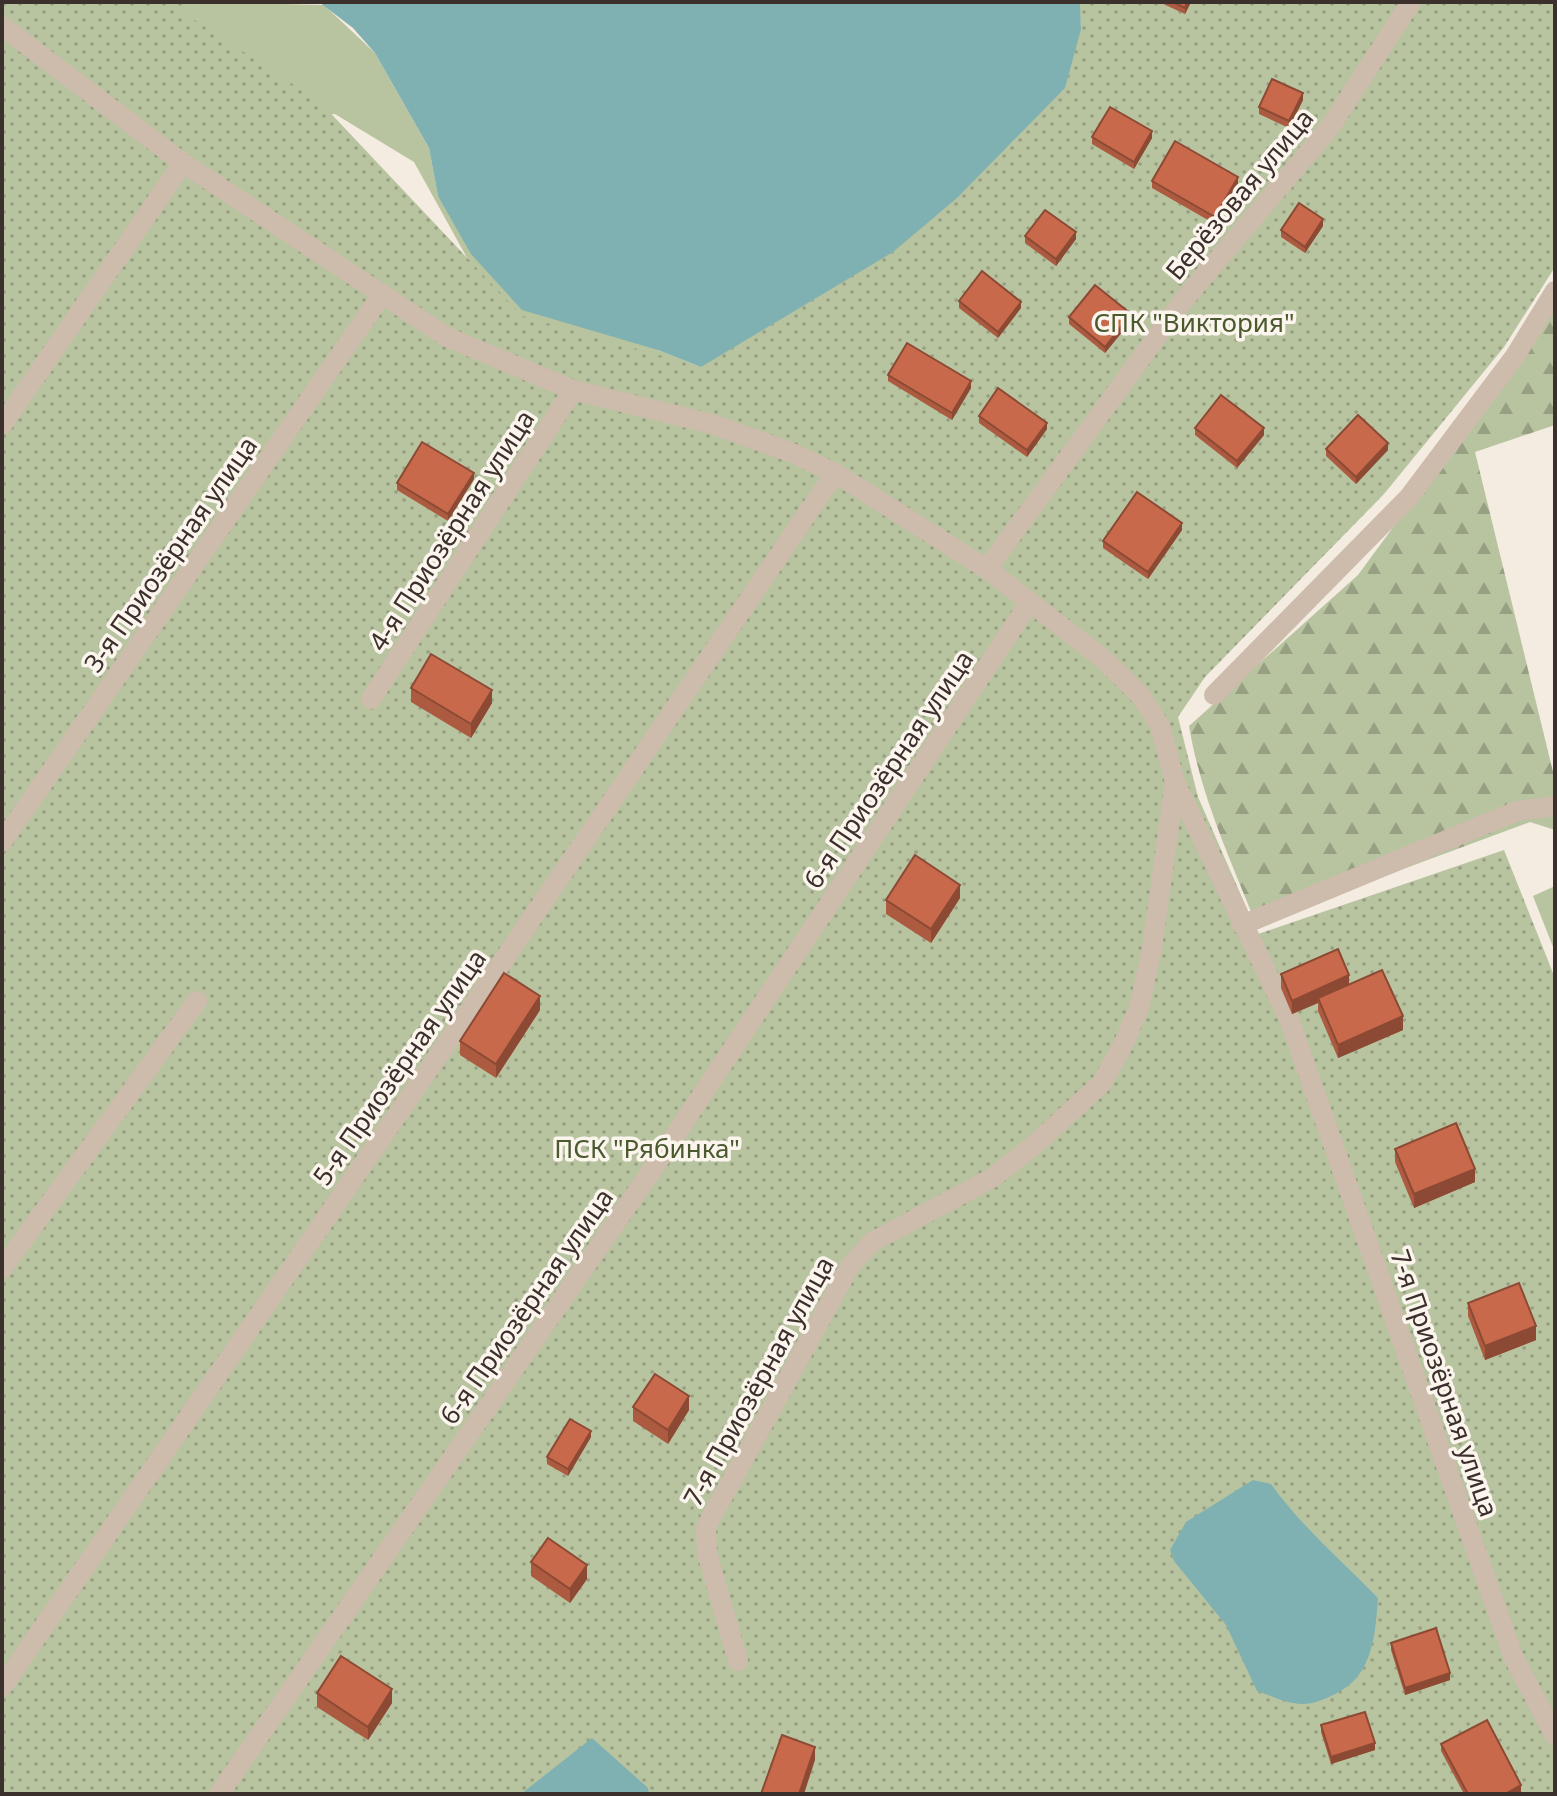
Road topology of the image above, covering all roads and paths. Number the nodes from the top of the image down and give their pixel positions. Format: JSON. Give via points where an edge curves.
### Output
{"nodes":[{"id":1,"x":1411,"y":2,"type":"edge"},
{"id":2,"x":2,"y":26,"type":"edge"},
{"id":3,"x":183,"y":163,"type":"junction"},
{"id":4,"x":1555,"y":291,"type":"edge"},
{"id":5,"x":381,"y":296,"type":"junction"},
{"id":6,"x":573,"y":390,"type":"junction"},
{"id":7,"x":2,"y":425,"type":"edge"},
{"id":8,"x":835,"y":473,"type":"junction"},
{"id":9,"x":987,"y":569,"type":"junction"},
{"id":10,"x":1030,"y":602,"type":"junction"},
{"id":11,"x":1214,"y":695,"type":"dead end"},
{"id":12,"x":371,"y":699,"type":"dead end"},
{"id":13,"x":1175,"y":782,"type":"junction"},
{"id":14,"x":1555,"y":806,"type":"edge"},
{"id":15,"x":2,"y":842,"type":"edge"},
{"id":16,"x":1242,"y":925,"type":"junction"},
{"id":17,"x":197,"y":1001,"type":"dead end"},
{"id":18,"x":2,"y":1269,"type":"edge"},
{"id":19,"x":738,"y":1661,"type":"dead end"},
{"id":20,"x":2,"y":1687,"type":"edge"},
{"id":21,"x":1555,"y":1736,"type":"edge"},
{"id":22,"x":219,"y":1794,"type":"edge"}],
"edges":[{"from":1,"to":9,"type":"street","name":"Берёзовая улица","via":[[1330,127],[1182,302]]},
{"from":2,"to":3,"type":"street","name":"7-я Приозёрная улица"},
{"from":3,"to":5,"type":"street","name":"7-я Приозёрная улица"},
{"from":3,"to":7,"type":"street"},
{"from":4,"to":11,"type":"street","via":[[1515,356],[1409,497]]},
{"from":5,"to":6,"type":"street","name":"7-я Приозёрная улица","via":[[447,337]]},
{"from":5,"to":15,"type":"street","name":"3-я Приозёрная улица"},
{"from":6,"to":8,"type":"street","name":"7-я Приозёрная улица","via":[[712,424]]},
{"from":6,"to":12,"type":"street","name":"4-я Приозёрная улица"},
{"from":8,"to":9,"type":"street","name":"7-я Приозёрная улица"},
{"from":8,"to":20,"type":"street","name":"5-я Приозёрная улица"},
{"from":9,"to":10,"type":"street","name":"7-я Приозёрная улица"},
{"from":10,"to":13,"type":"street","name":"7-я Приозёрная улица","via":[[1141,696],[1160,726]]},
{"from":10,"to":22,"type":"street","name":"6-я Приозёрная улица","via":[[648,1176]]},
{"from":13,"to":16,"type":"street","name":"7-я Приозёрная улица"},
{"from":13,"to":19,"type":"street","name":"7-я Приозёрная улица","via":[[1139,1008],[1101,1084],[992,1178],[872,1242],[850,1266],[706,1527],[707,1553]]},
{"from":14,"to":16,"type":"street","via":[[1517,811]]},
{"from":16,"to":21,"type":"street","name":"7-я Приозёрная улица","via":[[1289,1019],[1513,1656]]},
{"from":17,"to":18,"type":"street"}]}
